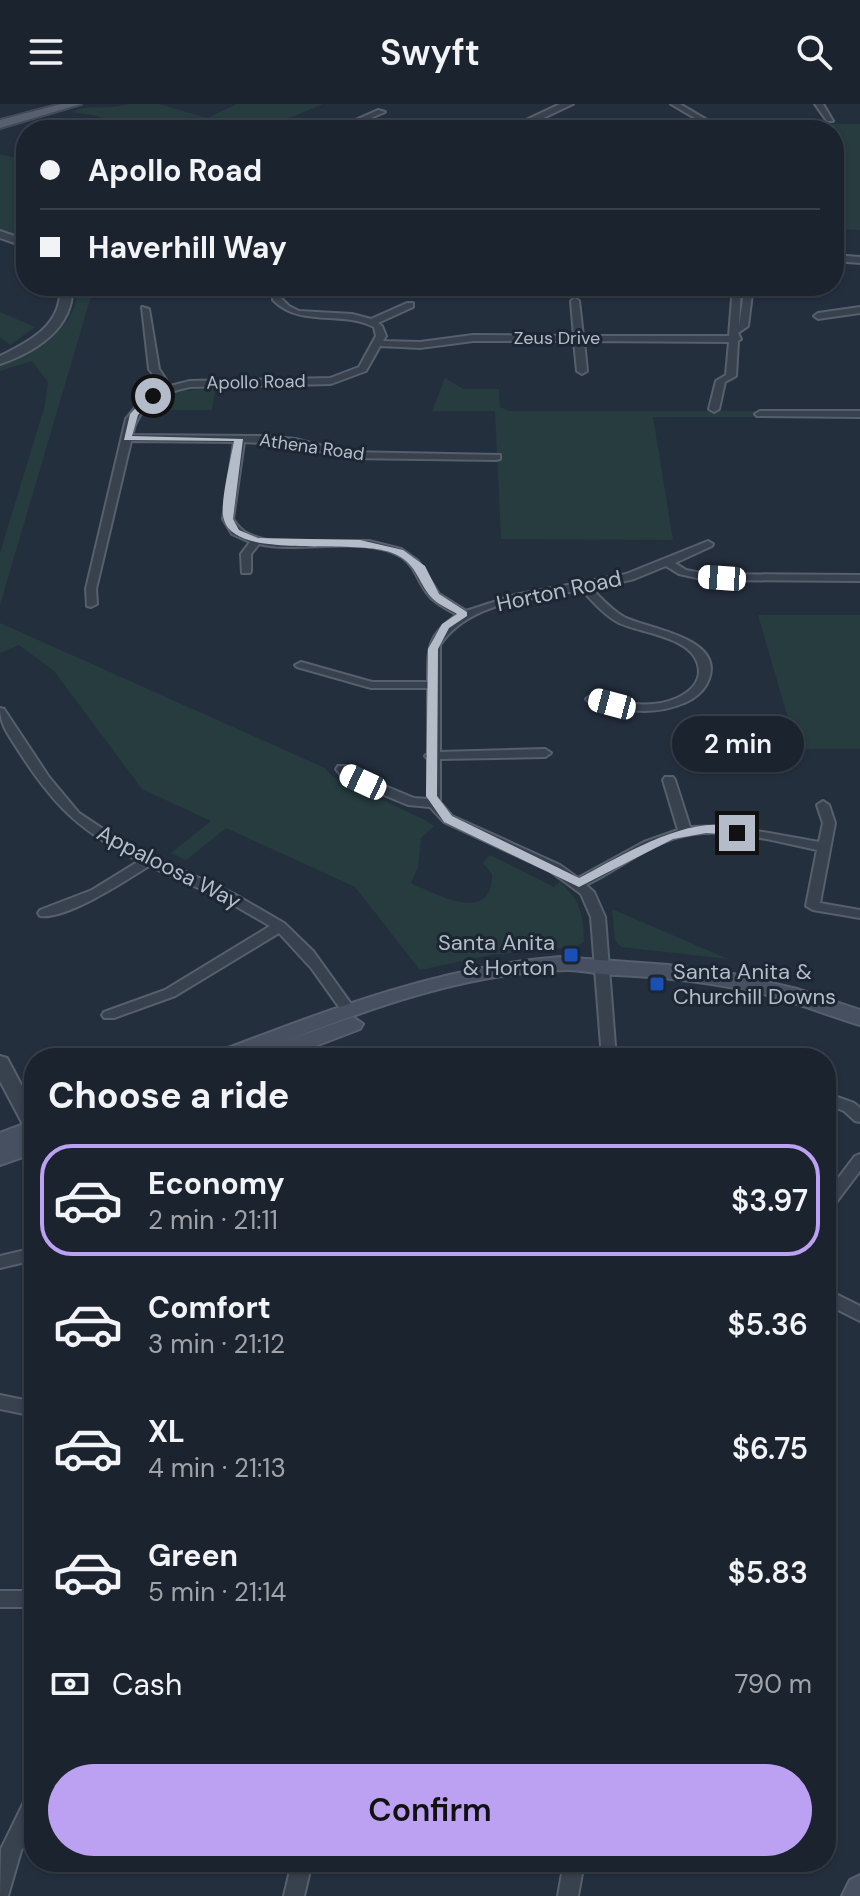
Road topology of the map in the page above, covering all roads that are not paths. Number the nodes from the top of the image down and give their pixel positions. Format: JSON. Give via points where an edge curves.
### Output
{"nodes":[{"id":1,"x":75,"y":104,"type":"edge"},
{"id":2,"x":568,"y":104,"type":"edge"},
{"id":3,"x":675,"y":104,"type":"edge"},
{"id":4,"x":819,"y":104,"type":"edge"},
{"id":5,"x":60,"y":106,"type":"edge"},
{"id":6,"x":381,"y":112,"type":"dead end"},
{"id":7,"x":830,"y":119,"type":"dead end"},
{"id":8,"x":361,"y":120,"type":"edge"},
{"id":9,"x":535,"y":120,"type":"edge"},
{"id":10,"x":703,"y":120,"type":"edge"},
{"id":11,"x":3,"y":121,"type":"edge"},
{"id":12,"x":66,"y":296,"type":"edge"},
{"id":13,"x":276,"y":296,"type":"edge"},
{"id":14,"x":736,"y":296,"type":"edge"},
{"id":15,"x":748,"y":296,"type":"edge"},
{"id":16,"x":575,"y":301,"type":"dead end"},
{"id":17,"x":410,"y":305,"type":"dead end"},
{"id":18,"x":145,"y":309,"type":"dead end"},
{"id":19,"x":860,"y":310,"type":"edge"},
{"id":20,"x":818,"y":316,"type":"dead end"},
{"id":21,"x":372,"y":322,"type":"junction"},
{"id":22,"x":736,"y":335,"type":"junction"},
{"id":23,"x":579,"y":338,"type":"junction"},
{"id":24,"x":378,"y":343,"type":"junction"},
{"id":25,"x":0,"y":360,"type":"edge"},
{"id":26,"x":582,"y":371,"type":"dead end"},
{"id":27,"x":168,"y":389,"type":"junction"},
{"id":28,"x":714,"y":409,"type":"dead end"},
{"id":29,"x":760,"y":414,"type":"dead end"},
{"id":30,"x":860,"y":414,"type":"edge"},
{"id":31,"x":127,"y":438,"type":"junction"},
{"id":32,"x":239,"y":439,"type":"junction"},
{"id":33,"x":496,"y":457,"type":"dead end"},
{"id":34,"x":256,"y":541,"type":"junction"},
{"id":35,"x":708,"y":544,"type":"dead end"},
{"id":36,"x":666,"y":562,"type":"junction"},
{"id":37,"x":246,"y":571,"type":"dead end"},
{"id":38,"x":860,"y":578,"type":"edge"},
{"id":39,"x":585,"y":587,"type":"junction"},
{"id":40,"x":91,"y":604,"type":"dead end"},
{"id":41,"x":464,"y":614,"type":"junction"},
{"id":42,"x":301,"y":665,"type":"dead end"},
{"id":43,"x":431,"y":685,"type":"junction"},
{"id":44,"x":592,"y":699,"type":"dead end"},
{"id":45,"x":0,"y":712,"type":"edge"},
{"id":46,"x":545,"y":753,"type":"dead end"},
{"id":47,"x":431,"y":756,"type":"junction"},
{"id":48,"x":342,"y":769,"type":"dead end"},
{"id":49,"x":669,"y":780,"type":"dead end"},
{"id":50,"x":434,"y":803,"type":"junction"},
{"id":51,"x":823,"y":805,"type":"dead end"},
{"id":52,"x":685,"y":832,"type":"junction"},
{"id":53,"x":824,"y":847,"type":"junction"},
{"id":54,"x":151,"y":859,"type":"junction"},
{"id":55,"x":579,"y":883,"type":"junction"},
{"id":56,"x":45,"y":913,"type":"dead end"},
{"id":57,"x":860,"y":914,"type":"edge"},
{"id":58,"x":279,"y":927,"type":"junction"},
{"id":59,"x":601,"y":968,"type":"junction"},
{"id":60,"x":349,"y":1011,"type":"junction"},
{"id":61,"x":109,"y":1015,"type":"dead end"},
{"id":62,"x":860,"y":1018,"type":"edge"},
{"id":63,"x":249,"y":1048,"type":"edge"},
{"id":64,"x":290,"y":1048,"type":"edge"},
{"id":65,"x":608,"y":1048,"type":"edge"},
{"id":66,"x":0,"y":1063,"type":"edge"},
{"id":67,"x":6,"y":1086,"type":"edge"},
{"id":68,"x":836,"y":1102,"type":"edge"},
{"id":69,"x":24,"y":1112,"type":"edge"},
{"id":70,"x":860,"y":1117,"type":"edge"},
{"id":71,"x":24,"y":1131,"type":"edge"},
{"id":72,"x":0,"y":1142,"type":"edge"},
{"id":73,"x":24,"y":1148,"type":"edge"},
{"id":74,"x":0,"y":1157,"type":"edge"},
{"id":75,"x":860,"y":1160,"type":"edge"},
{"id":76,"x":836,"y":1192,"type":"edge"},
{"id":77,"x":24,"y":1256,"type":"edge"},
{"id":78,"x":0,"y":1262,"type":"edge"},
{"id":79,"x":836,"y":1301,"type":"edge"},
{"id":80,"x":860,"y":1314,"type":"edge"},
{"id":81,"x":0,"y":1402,"type":"edge"},
{"id":82,"x":24,"y":1407,"type":"edge"},
{"id":83,"x":0,"y":1599,"type":"edge"},
{"id":84,"x":24,"y":1599,"type":"edge"},
{"id":85,"x":24,"y":1823,"type":"edge"},
{"id":86,"x":300,"y":1872,"type":"edge"},
{"id":87,"x":572,"y":1872,"type":"edge"},
{"id":88,"x":860,"y":1890,"type":"edge"},
{"id":89,"x":0,"y":1891,"type":"edge"},
{"id":90,"x":294,"y":1896,"type":"edge"},
{"id":91,"x":568,"y":1896,"type":"edge"},
{"id":92,"x":857,"y":1896,"type":"edge"}],
"edges":[{"from":1,"to":5,"type":"main road"},
{"from":2,"to":9,"type":"street"},
{"from":3,"to":10,"type":"street"},
{"from":4,"to":7,"type":"street"},
{"from":5,"to":11,"type":"main road"},
{"from":6,"to":8,"type":"street"},
{"from":12,"to":25,"type":"street","via":[[57,322],[26,348]]},
{"from":13,"to":21,"type":"street","via":[[288,310]]},
{"from":14,"to":22,"type":"street"},
{"from":15,"to":22,"type":"street","via":[[744,326]]},
{"from":16,"to":23,"type":"street"},
{"from":17,"to":21,"type":"street"},
{"from":18,"to":27,"type":"street","via":[[154,369]]},
{"from":19,"to":20,"type":"street"},
{"from":21,"to":24,"type":"street","via":[[381,332]]},
{"from":22,"to":23,"type":"street","name":"Zeus Drive"},
{"from":22,"to":28,"type":"street","via":[[731,376],[721,381]]},
{"from":23,"to":24,"type":"street","name":"Zeus Drive"},
{"from":23,"to":26,"type":"street"},
{"from":24,"to":27,"type":"street","name":"Apollo Road","via":[[363,369],[340,380],[211,382]]},
{"from":27,"to":31,"type":"street","name":"Apollo Road","via":[[139,407]]},
{"from":29,"to":30,"type":"street"},
{"from":31,"to":32,"type":"street","name":"Athena Road"},
{"from":31,"to":40,"type":"street","name":"Apollo Road"},
{"from":32,"to":33,"type":"street","name":"Athena Road","via":[[295,442],[347,455]]},
{"from":32,"to":34,"type":"street","via":[[228,519],[236,532]]},
{"from":34,"to":37,"type":"street","via":[[246,554]]},
{"from":34,"to":41,"type":"street","via":[[360,543],[400,552],[421,568],[435,596]]},
{"from":35,"to":36,"type":"street","name":"Horton Road"},
{"from":36,"to":38,"type":"street","via":[[706,577]]},
{"from":36,"to":39,"type":"street","name":"Horton Road"},
{"from":39,"to":41,"type":"street","name":"Horton Road"},
{"from":39,"to":44,"type":"street","via":[[619,618],[684,642],[705,667],[696,690],[674,703],[634,708]]},
{"from":41,"to":43,"type":"street","name":"Horton Road","via":[[435,640]]},
{"from":42,"to":43,"type":"street","via":[[371,685]]},
{"from":43,"to":47,"type":"street","name":"Horton Road"},
{"from":45,"to":54,"type":"street","name":"Appaloosa Way","via":[[73,814]]},
{"from":46,"to":47,"type":"street"},
{"from":47,"to":50,"type":"street","name":"Horton Road"},
{"from":48,"to":50,"type":"street","via":[[412,802]]},
{"from":49,"to":52,"type":"street"},
{"from":50,"to":55,"type":"street","via":[[448,819]]},
{"from":51,"to":53,"type":"street","via":[[829,823]]},
{"from":52,"to":53,"type":"street","via":[[724,830]]},
{"from":52,"to":55,"type":"street"},
{"from":53,"to":57,"type":"street","via":[[813,906]]},
{"from":54,"to":56,"type":"street","via":[[97,893]]},
{"from":54,"to":58,"type":"street","name":"Appaloosa Way"},
{"from":55,"to":59,"type":"street","via":[[598,917]]},
{"from":58,"to":60,"type":"street","name":"Appaloosa Way","via":[[298,943]]},
{"from":58,"to":61,"type":"street","via":[[170,993]]},
{"from":59,"to":60,"type":"main road","via":[[585,962],[461,976]]},
{"from":59,"to":62,"type":"main road","via":[[722,978]]},
{"from":59,"to":64,"type":"main road","via":[[429,997]]},
{"from":59,"to":65,"type":"street"},
{"from":60,"to":63,"type":"main road"},
{"from":66,"to":67,"type":"street"},
{"from":67,"to":69,"type":"street"},
{"from":68,"to":70,"type":"street"},
{"from":71,"to":72,"type":"main road"},
{"from":73,"to":74,"type":"main road"},
{"from":75,"to":76,"type":"street"},
{"from":77,"to":78,"type":"street"},
{"from":79,"to":80,"type":"street"},
{"from":81,"to":82,"type":"street"},
{"from":83,"to":84,"type":"street"},
{"from":85,"to":89,"type":"street"},
{"from":86,"to":90,"type":"street"},
{"from":87,"to":91,"type":"street"},
{"from":88,"to":92,"type":"main road"}]}
